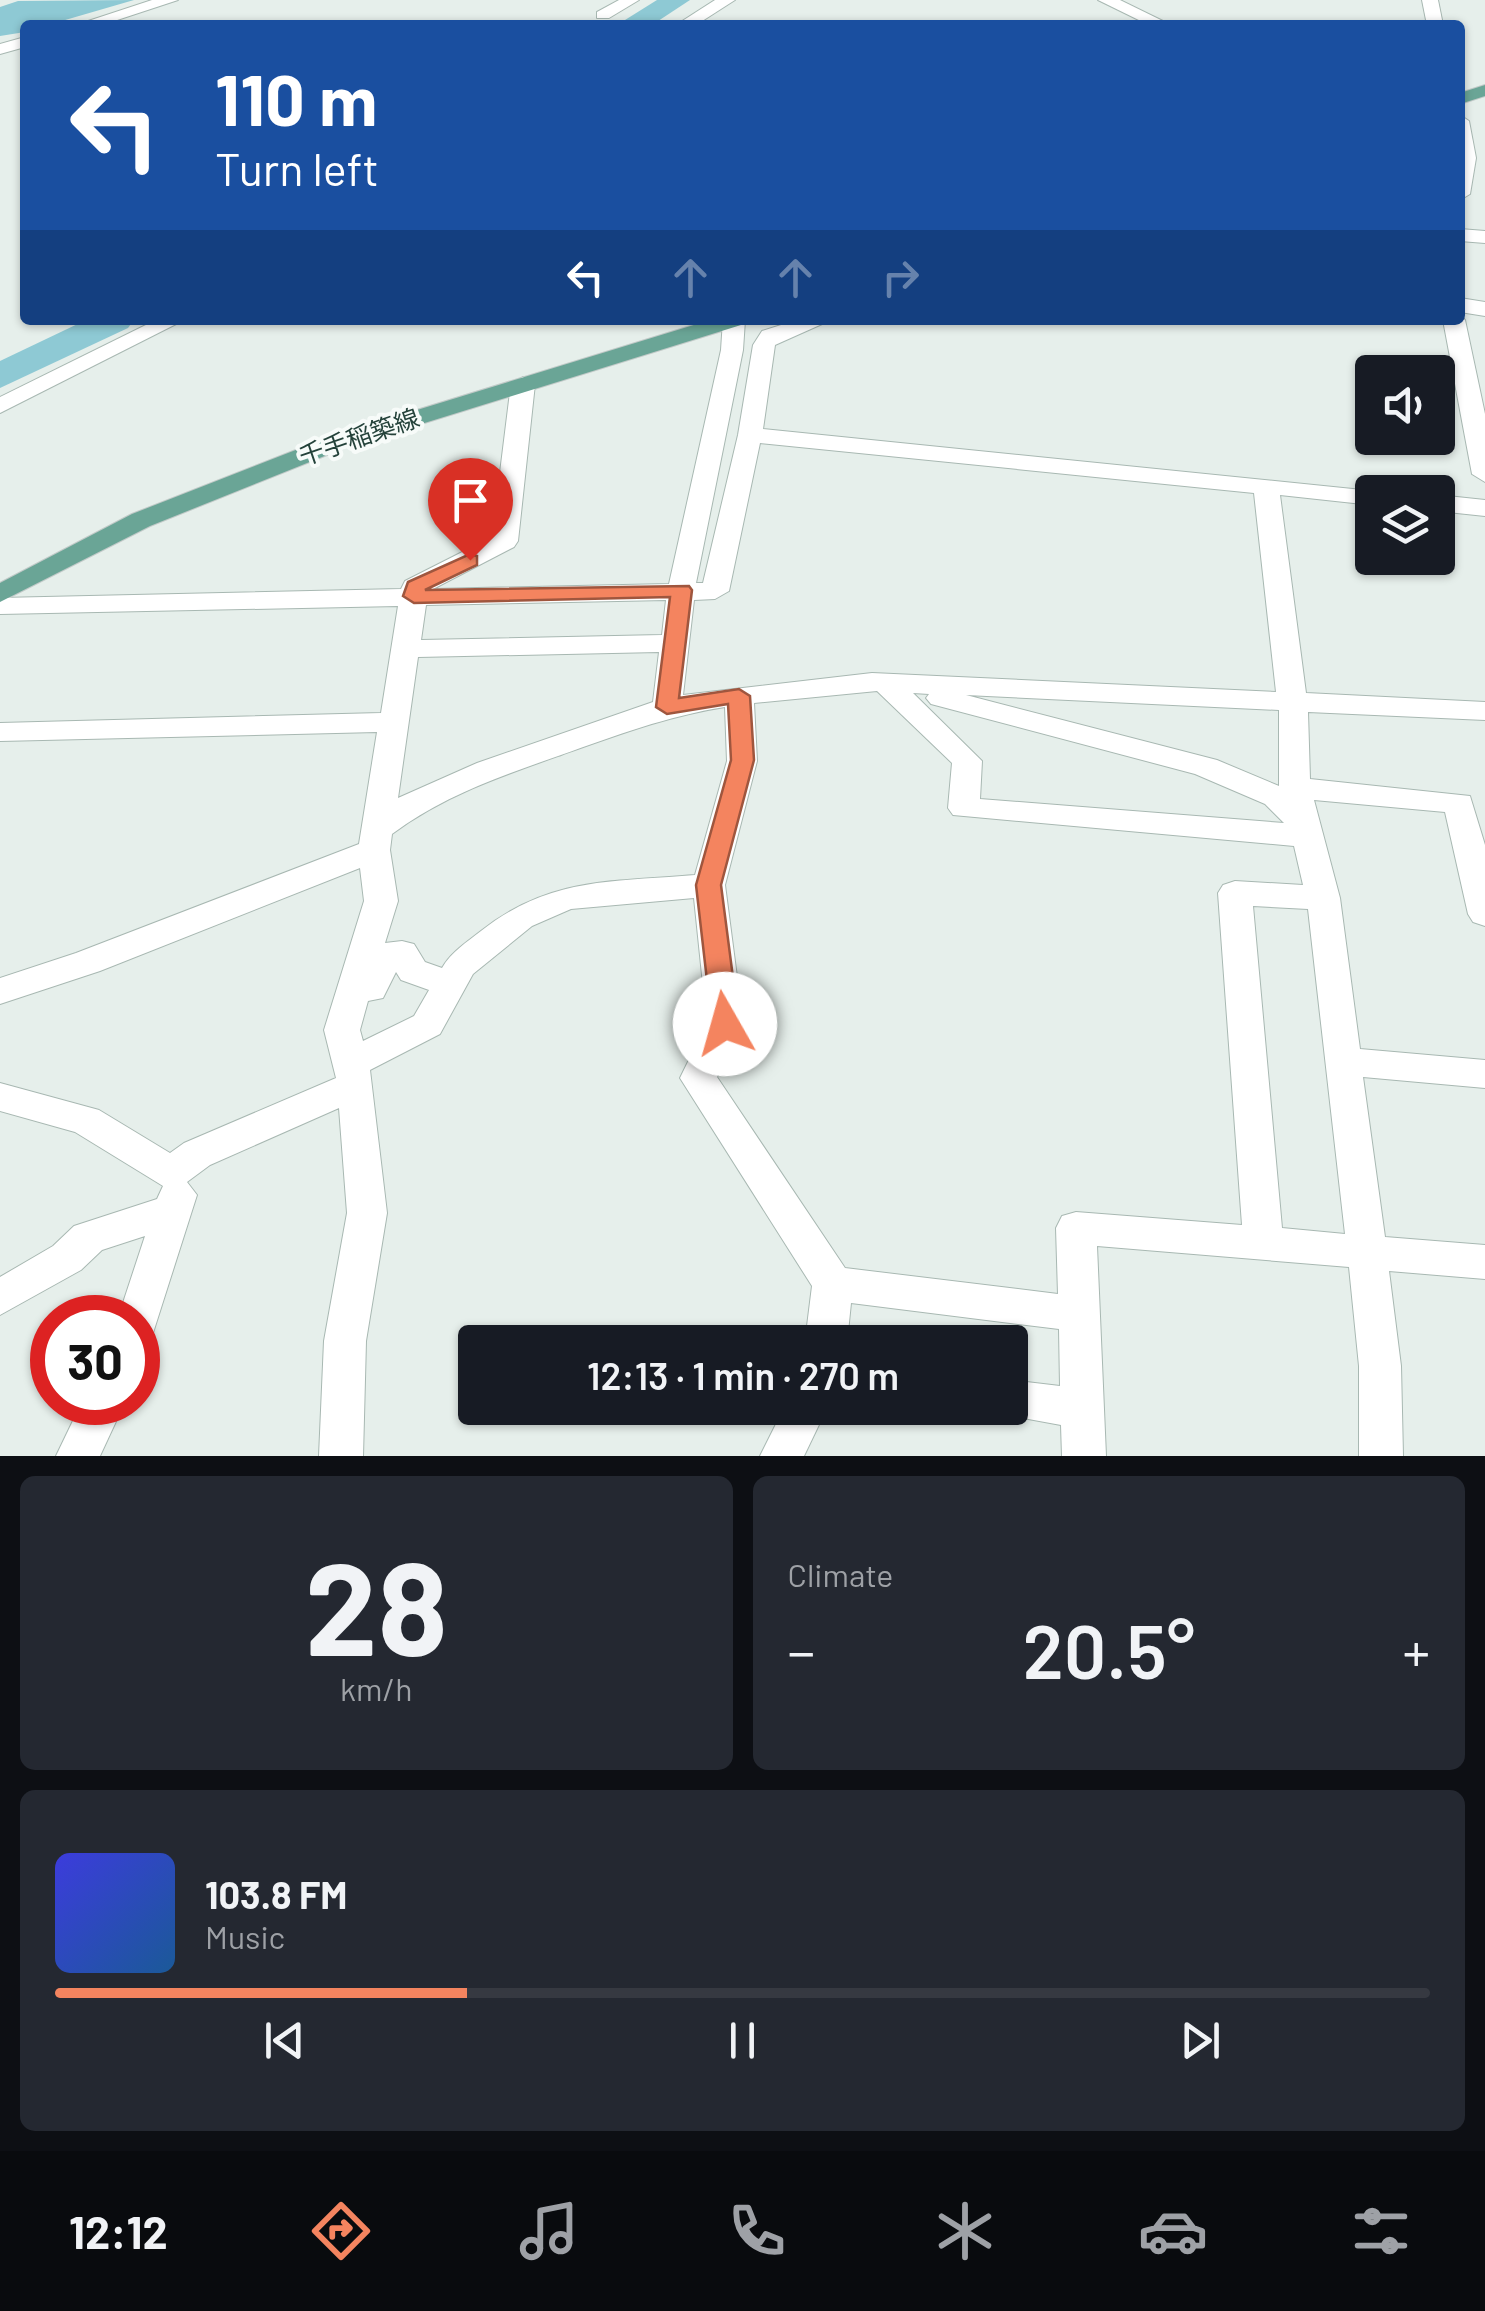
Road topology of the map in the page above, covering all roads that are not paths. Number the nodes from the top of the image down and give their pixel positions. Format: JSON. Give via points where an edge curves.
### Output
{"nodes":[{"id":1,"x":170,"y":0,"type":"edge"},
{"id":2,"x":632,"y":0,"type":"edge"},
{"id":3,"x":727,"y":0,"type":"edge"},
{"id":4,"x":1106,"y":0,"type":"edge"},
{"id":5,"x":603,"y":15,"type":"dead end"},
{"id":6,"x":101,"y":20,"type":"edge"},
{"id":7,"x":693,"y":20,"type":"edge"},
{"id":8,"x":1152,"y":20,"type":"edge"},
{"id":9,"x":1465,"y":132,"type":"edge"},
{"id":10,"x":1475,"y":161,"type":"edge"},
{"id":11,"x":163,"y":325,"type":"edge"},
{"id":12,"x":717,"y":325,"type":"edge"},
{"id":13,"x":734,"y":325,"type":"edge"},
{"id":14,"x":804,"y":325,"type":"edge"},
{"id":15,"x":1455,"y":325,"type":"edge"},
{"id":16,"x":522,"y":384,"type":"junction"},
{"id":17,"x":0,"y":406,"type":"edge"},
{"id":18,"x":750,"y":435,"type":"junction"},
{"id":19,"x":1485,"y":474,"type":"edge"},
{"id":20,"x":1266,"y":486,"type":"junction"},
{"id":21,"x":1355,"y":494,"type":"edge"},
{"id":22,"x":1455,"y":505,"type":"edge"},
{"id":23,"x":1485,"y":508,"type":"edge"},
{"id":24,"x":681,"y":590,"type":"junction"},
{"id":25,"x":0,"y":594,"type":"edge"},
{"id":26,"x":414,"y":596,"type":"junction"},
{"id":27,"x":0,"y":606,"type":"edge"},
{"id":28,"x":675,"y":643,"type":"junction"},
{"id":29,"x":406,"y":649,"type":"junction"},
{"id":30,"x":885,"y":683,"type":"junction"},
{"id":31,"x":739,"y":696,"type":"junction"},
{"id":32,"x":1289,"y":700,"type":"junction"},
{"id":33,"x":667,"y":707,"type":"junction"},
{"id":34,"x":1485,"y":711,"type":"edge"},
{"id":35,"x":394,"y":722,"type":"junction"},
{"id":36,"x":0,"y":732,"type":"edge"},
{"id":37,"x":1294,"y":788,"type":"junction"},
{"id":38,"x":1305,"y":830,"type":"junction"},
{"id":39,"x":376,"y":839,"type":"junction"},
{"id":40,"x":709,"y":885,"type":"junction"},
{"id":41,"x":1323,"y":898,"type":"junction"},
{"id":42,"x":1485,"y":914,"type":"edge"},
{"id":43,"x":450,"y":984,"type":"junction"},
{"id":44,"x":0,"y":991,"type":"edge"},
{"id":45,"x":348,"y":1012,"type":"junction"},
{"id":46,"x":1341,"y":1062,"type":"junction"},
{"id":47,"x":353,"y":1074,"type":"junction"},
{"id":48,"x":1485,"y":1074,"type":"edge"},
{"id":49,"x":0,"y":1097,"type":"edge"},
{"id":50,"x":173,"y":1191,"type":"junction"},
{"id":51,"x":1263,"y":1244,"type":"junction"},
{"id":52,"x":1367,"y":1254,"type":"junction"},
{"id":53,"x":1485,"y":1262,"type":"edge"},
{"id":54,"x":834,"y":1284,"type":"junction"},
{"id":55,"x":145,"y":1295,"type":"edge"},
{"id":56,"x":0,"y":1298,"type":"edge"},
{"id":57,"x":1079,"y":1314,"type":"junction"},
{"id":58,"x":828,"y":1325,"type":"edge"},
{"id":59,"x":1028,"y":1400,"type":"edge"},
{"id":60,"x":1082,"y":1408,"type":"junction"},
{"id":61,"x":93,"y":1425,"type":"edge"},
{"id":62,"x":801,"y":1425,"type":"edge"},
{"id":63,"x":792,"y":1454,"type":"edge"},
{"id":64,"x":78,"y":1456,"type":"edge"},
{"id":65,"x":342,"y":1456,"type":"edge"},
{"id":66,"x":1084,"y":1456,"type":"edge"},
{"id":67,"x":1381,"y":1456,"type":"edge"}],
"edges":[{"from":1,"to":6,"type":"street"},
{"from":2,"to":5,"type":"street"},
{"from":3,"to":7,"type":"street"},
{"from":4,"to":8,"type":"street"},
{"from":9,"to":10,"type":"street"},
{"from":11,"to":17,"type":"street"},
{"from":12,"to":16,"type":"main road","name":"千手稲築線"},
{"from":13,"to":24,"type":"street"},
{"from":14,"to":18,"type":"street","via":[[770,336],[764,345]]},
{"from":15,"to":19,"type":"street"},
{"from":16,"to":25,"type":"main road","name":"千手稲築線","via":[[338,442],[206,493]]},
{"from":16,"to":26,"type":"street","via":[[505,541],[415,587]]},
{"from":18,"to":20,"type":"street"},
{"from":18,"to":24,"type":"street","via":[[714,592]]},
{"from":20,"to":21,"type":"street"},
{"from":20,"to":32,"type":"street"},
{"from":22,"to":23,"type":"street"},
{"from":24,"to":26,"type":"street"},
{"from":24,"to":28,"type":"street"},
{"from":26,"to":27,"type":"street"},
{"from":26,"to":29,"type":"street"},
{"from":28,"to":29,"type":"street"},
{"from":28,"to":33,"type":"street"},
{"from":29,"to":35,"type":"street"},
{"from":30,"to":31,"type":"street"},
{"from":30,"to":32,"type":"street"},
{"from":30,"to":38,"type":"street","via":[[1206,767],[1276,797]]},
{"from":30,"to":38,"type":"street","via":[[967,761],[964,808]]},
{"from":31,"to":33,"type":"street"},
{"from":31,"to":40,"type":"street","via":[[742,760]]},
{"from":32,"to":34,"type":"street"},
{"from":32,"to":37,"type":"street"},
{"from":33,"to":39,"type":"street","via":[[436,791],[396,812]]},
{"from":35,"to":36,"type":"street"},
{"from":35,"to":39,"type":"street"},
{"from":37,"to":38,"type":"street"},
{"from":37,"to":42,"type":"street","via":[[1460,803]]},
{"from":38,"to":41,"type":"street"},
{"from":39,"to":44,"type":"street","via":[[88,962]]},
{"from":39,"to":45,"type":"street","via":[[381,901]]},
{"from":40,"to":43,"type":"street","via":[[543,905],[478,949]]},
{"from":40,"to":54,"type":"street","via":[[725,1024],[698,1078]]},
{"from":41,"to":46,"type":"street"},
{"from":41,"to":51,"type":"street","via":[[1234,893]]},
{"from":43,"to":45,"type":"street","via":[[413,972],[402,953],[387,955],[366,999]]},
{"from":43,"to":47,"type":"street","via":[[428,1025]]},
{"from":45,"to":47,"type":"street","via":[[342,1030]]},
{"from":46,"to":48,"type":"street"},
{"from":46,"to":52,"type":"street"},
{"from":47,"to":50,"type":"street","via":[[198,1154]]},
{"from":47,"to":65,"type":"street","via":[[367,1212],[345,1341]]},
{"from":49,"to":50,"type":"street","via":[[86,1120]]},
{"from":50,"to":55,"type":"street"},
{"from":50,"to":56,"type":"street"},
{"from":51,"to":52,"type":"street"},
{"from":51,"to":57,"type":"street","via":[[1076,1228]]},
{"from":52,"to":53,"type":"street"},
{"from":52,"to":67,"type":"street","via":[[1380,1366]]},
{"from":54,"to":57,"type":"street"},
{"from":54,"to":58,"type":"street"},
{"from":57,"to":60,"type":"street"},
{"from":59,"to":60,"type":"street"},
{"from":60,"to":66,"type":"street"},
{"from":61,"to":64,"type":"street"},
{"from":62,"to":63,"type":"street"}]}
